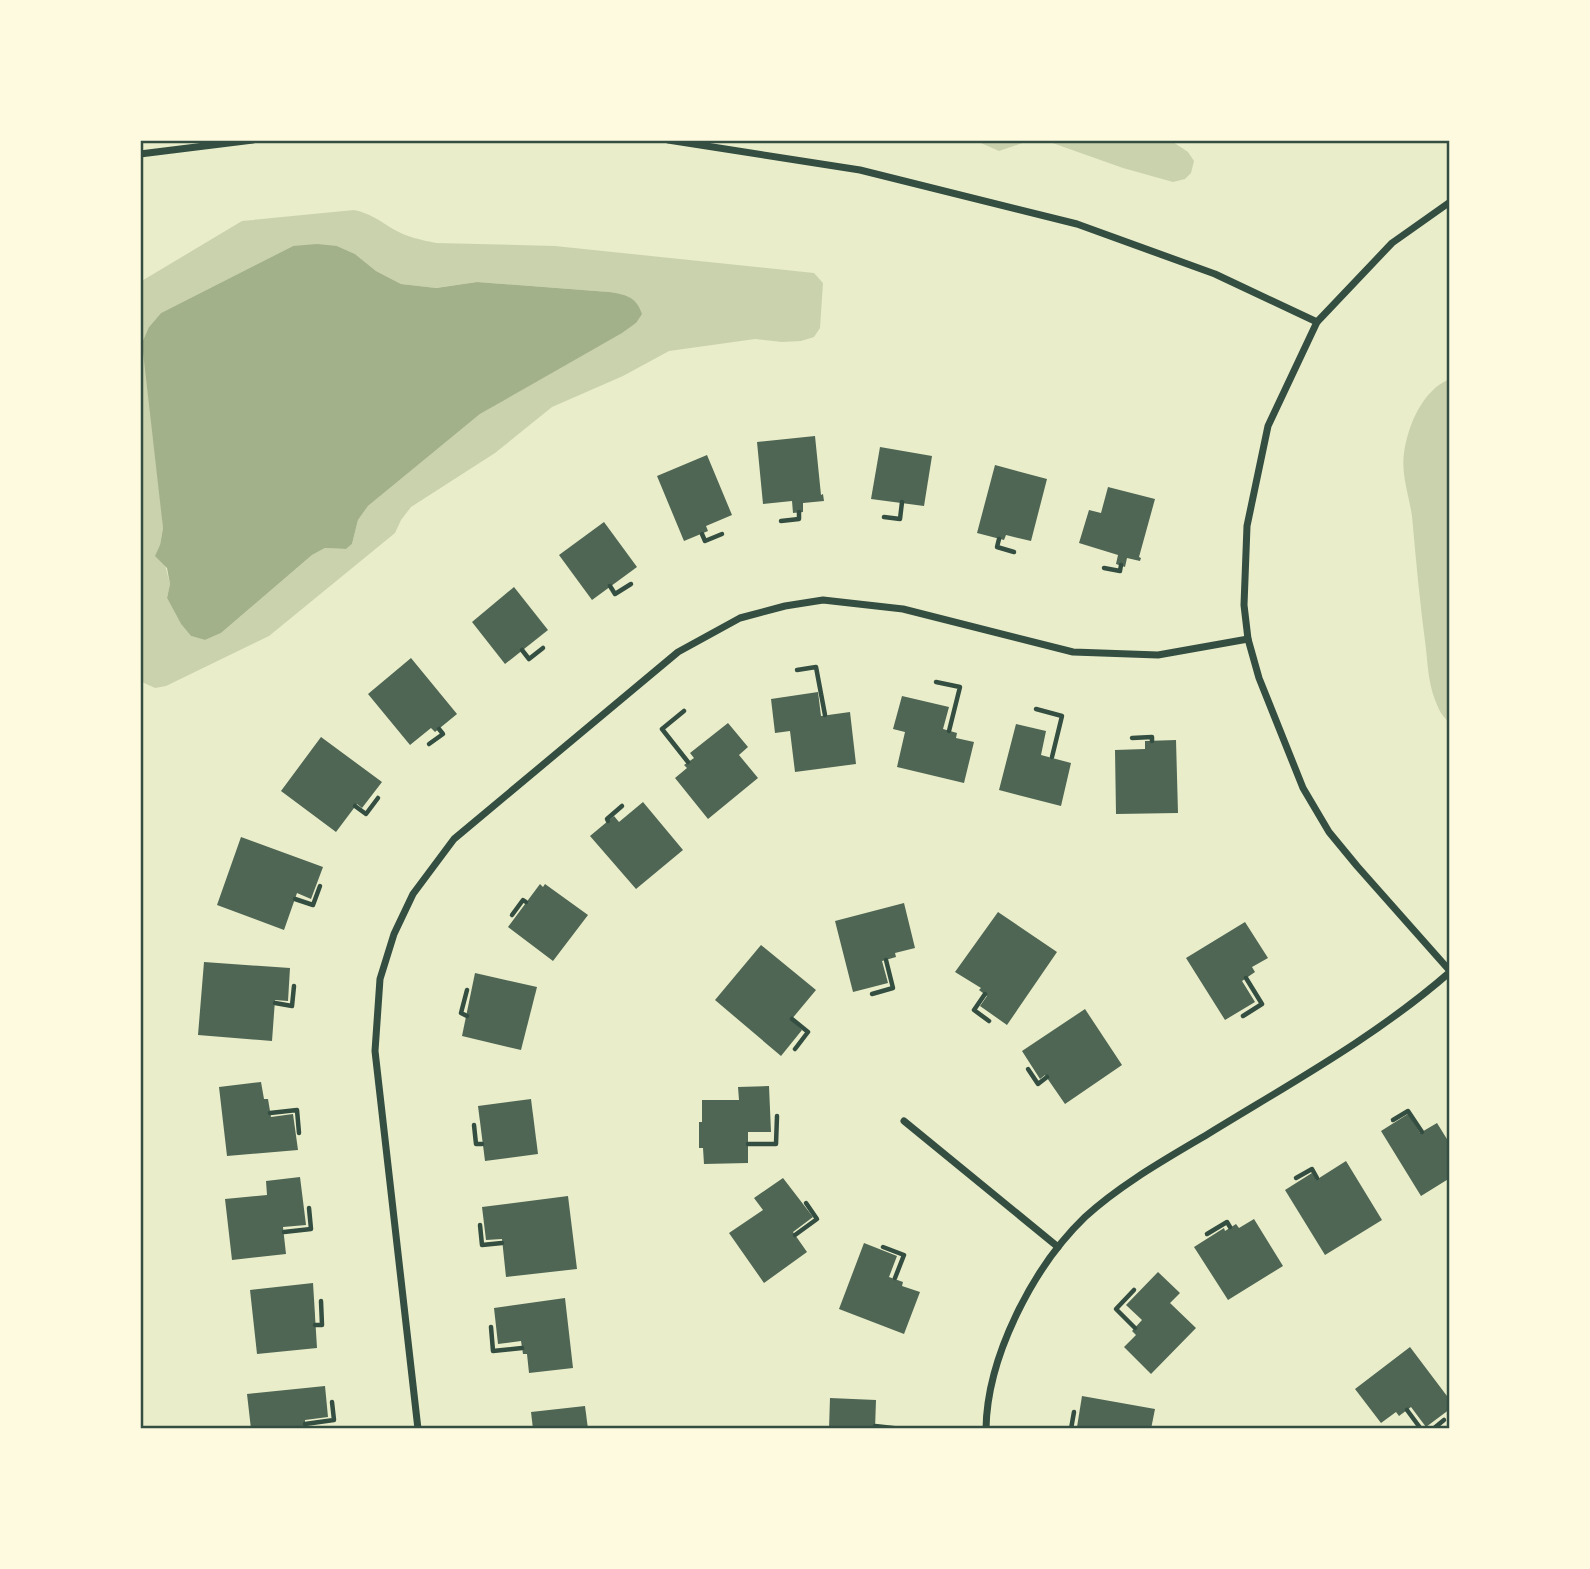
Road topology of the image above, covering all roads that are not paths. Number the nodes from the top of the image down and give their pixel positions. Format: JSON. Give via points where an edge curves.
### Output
{"nodes":[{"id":1,"x":253,"y":140,"type":"edge"},
{"id":2,"x":668,"y":140,"type":"edge"},
{"id":3,"x":140,"y":153,"type":"edge"},
{"id":4,"x":1450,"y":202,"type":"edge"},
{"id":5,"x":1317,"y":322,"type":"junction"},
{"id":6,"x":1248,"y":639,"type":"junction"},
{"id":7,"x":1450,"y":972,"type":"edge"},
{"id":8,"x":904,"y":1121,"type":"dead end"},
{"id":9,"x":1058,"y":1247,"type":"junction"},
{"id":10,"x":418,"y":1429,"type":"edge"},
{"id":11,"x":986,"y":1429,"type":"edge"}],
"edges":[{"from":1,"to":3,"type":"street"},
{"from":2,"to":5,"type":"street","via":[[860,170],[1077,224],[1214,274]]},
{"from":4,"to":5,"type":"street","via":[[1392,243]]},
{"from":5,"to":6,"type":"street","via":[[1268,426],[1247,526],[1244,605]]},
{"from":6,"to":7,"type":"street","via":[[1303,788],[1329,832]]},
{"from":6,"to":10,"type":"street","via":[[1158,656],[1073,652],[903,609],[823,600],[785,606],[740,618],[678,652],[454,839],[413,894],[394,934],[380,979],[374,1051]]},
{"from":7,"to":9,"type":"street","via":[[1391,1020],[1118,1191]]},
{"from":8,"to":9,"type":"street"},
{"from":9,"to":11,"type":"street","via":[[1010,1329],[996,1367]]}]}
